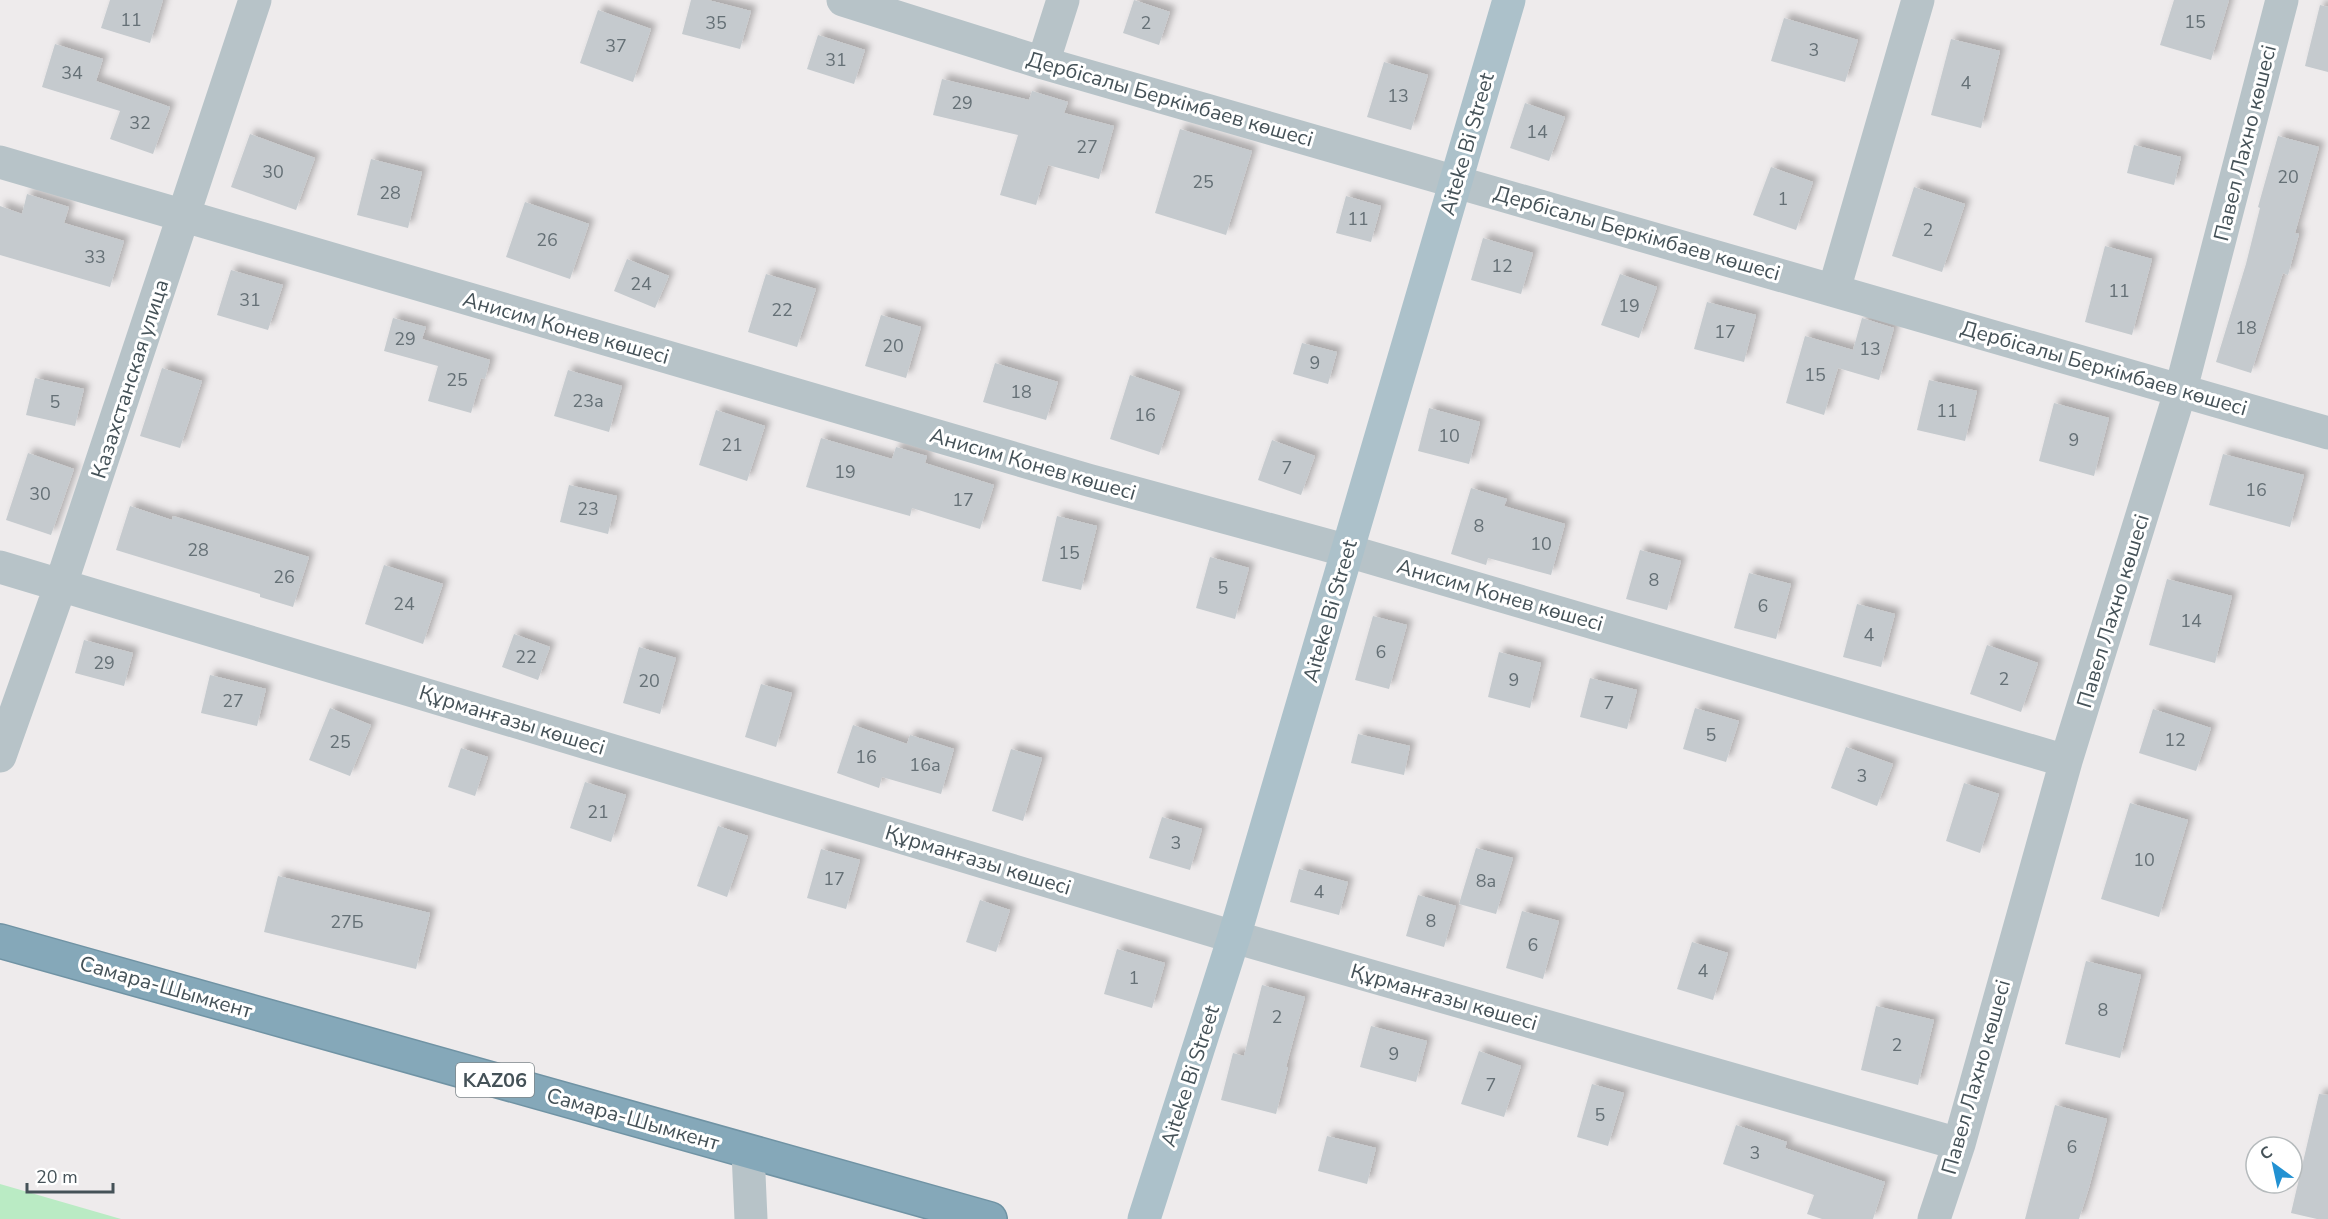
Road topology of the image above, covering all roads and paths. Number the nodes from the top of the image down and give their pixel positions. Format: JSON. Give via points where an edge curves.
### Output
{"nodes":[{"id":1,"x":255,"y":0,"type":"edge"},
{"id":2,"x":843,"y":0,"type":"edge"},
{"id":3,"x":1063,"y":0,"type":"edge"},
{"id":4,"x":1509,"y":0,"type":"edge"},
{"id":5,"x":1918,"y":0,"type":"edge"},
{"id":6,"x":2282,"y":0,"type":"edge"},
{"id":7,"x":1044,"y":63,"type":"junction"},
{"id":8,"x":0,"y":162,"type":"edge"},
{"id":9,"x":1456,"y":182,"type":"junction"},
{"id":10,"x":184,"y":216,"type":"junction"},
{"id":11,"x":1834,"y":290,"type":"junction"},
{"id":12,"x":2181,"y":389,"type":"junction"},
{"id":13,"x":2328,"y":433,"type":"edge"},
{"id":14,"x":1348,"y":551,"type":"junction"},
{"id":15,"x":0,"y":567,"type":"edge"},
{"id":16,"x":61,"y":584,"type":"junction"},
{"id":17,"x":0,"y":756,"type":"edge"},
{"id":18,"x":2066,"y":761,"type":"junction"},
{"id":19,"x":1234,"y":937,"type":"junction"},
{"id":20,"x":0,"y":941,"type":"edge"},
{"id":21,"x":1959,"y":1144,"type":"junction"},
{"id":22,"x":748,"y":1152,"type":"junction"},
{"id":23,"x":751,"y":1219,"type":"edge"},
{"id":24,"x":990,"y":1219,"type":"edge"},
{"id":25,"x":1144,"y":1219,"type":"edge"},
{"id":26,"x":1934,"y":1219,"type":"edge"}],
"edges":[{"from":1,"to":10,"type":"street","name":"Казахстанская улица"},
{"from":2,"to":7,"type":"street","name":"Дербісалы Беркімбаев көшесі"},
{"from":3,"to":7,"type":"street"},
{"from":4,"to":9,"type":"main road","name":"Aiteke Bi Street"},
{"from":5,"to":11,"type":"street"},
{"from":6,"to":12,"type":"street","name":"Павел Лахно көшесі"},
{"from":7,"to":9,"type":"street","name":"Дербісалы Беркімбаев көшесі"},
{"from":8,"to":10,"type":"street","name":"Анисим Конев көшесі"},
{"from":9,"to":11,"type":"street","name":"Дербісалы Беркімбаев көшесі"},
{"from":9,"to":14,"type":"main road","name":"Aiteke Bi Street"},
{"from":10,"to":14,"type":"street","name":"Анисим Конев көшесі","via":[[1088,480]]},
{"from":10,"to":16,"type":"street","name":"Казахстанская улица"},
{"from":11,"to":12,"type":"street","name":"Дербісалы Беркімбаев көшесі"},
{"from":12,"to":13,"type":"street","name":"Дербісалы Беркімбаев көшесі"},
{"from":12,"to":18,"type":"street","name":"Павел Лахно көшесі"},
{"from":14,"to":18,"type":"street","name":"Анисим Конев көшесі"},
{"from":14,"to":19,"type":"main road","name":"Aiteke Bi Street"},
{"from":15,"to":16,"type":"street","name":"Құрманғазы көшесі"},
{"from":16,"to":17,"type":"street","name":"Казахстанская улица"},
{"from":16,"to":19,"type":"street","name":"Құрманғазы көшесі"},
{"from":18,"to":21,"type":"street","name":"Павел Лахно көшесі"},
{"from":19,"to":21,"type":"street","name":"Құрманғазы көшесі"},
{"from":19,"to":25,"type":"main road","name":"Aiteke Bi Street"},
{"from":20,"to":22,"type":"highway","name":"Самара-Шымкент","number":"KАZ06"},
{"from":21,"to":26,"type":"street","name":"Павел Лахно көшесі"},
{"from":22,"to":23,"type":"street"},
{"from":22,"to":24,"type":"highway","name":"Самара-Шымкент","number":"KАZ06"}]}
